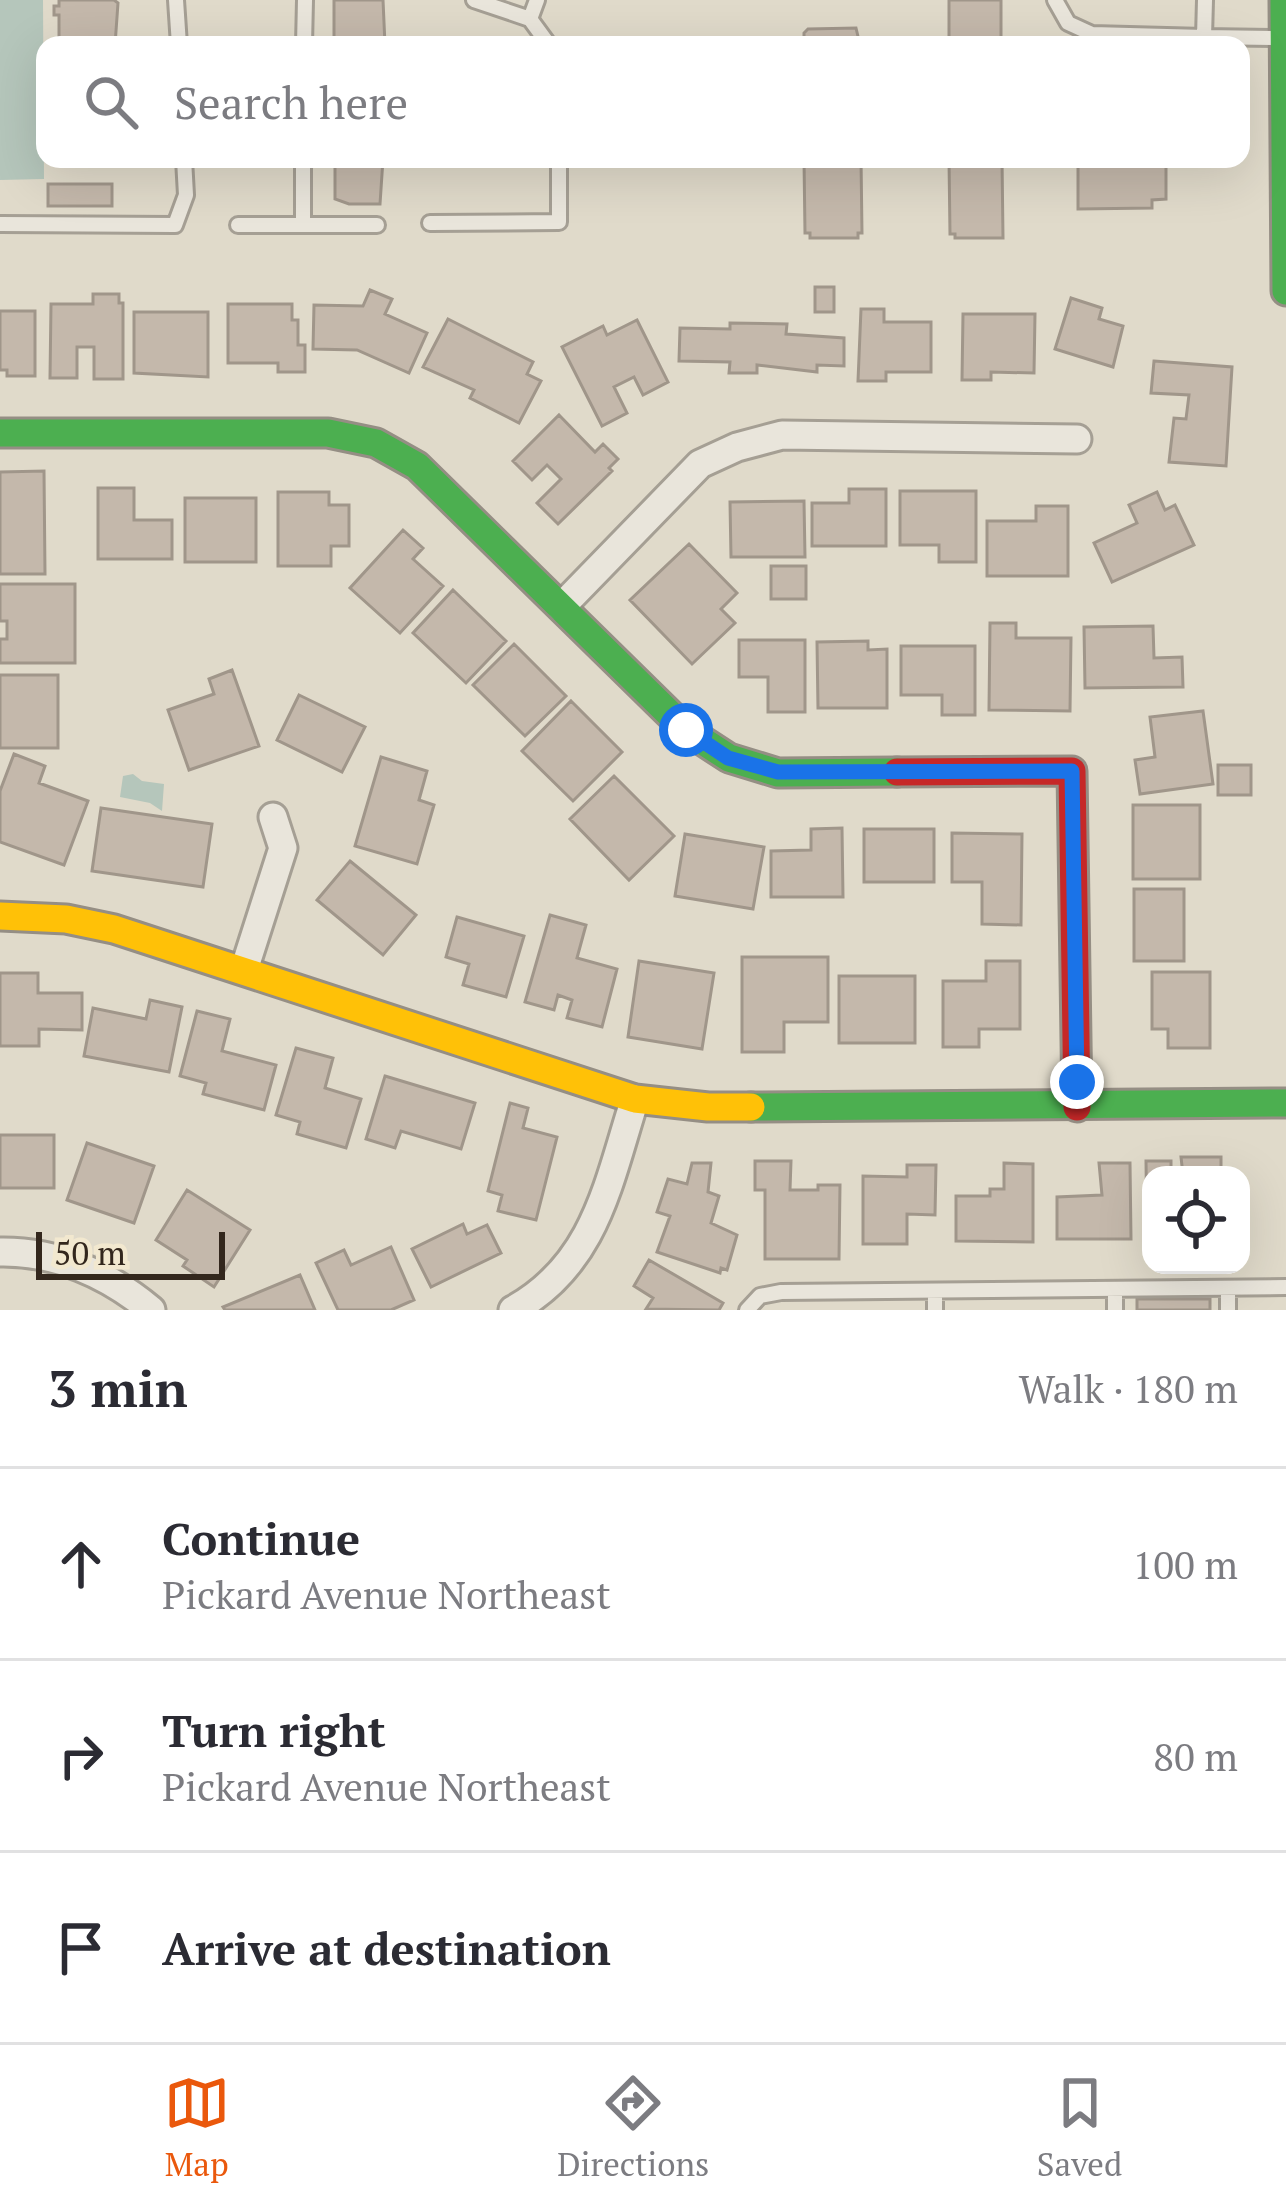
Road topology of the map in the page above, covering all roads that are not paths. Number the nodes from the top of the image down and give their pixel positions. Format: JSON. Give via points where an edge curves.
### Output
{"nodes":[{"id":1,"x":176,"y":0,"type":"edge"},
{"id":2,"x":304,"y":0,"type":"edge"},
{"id":3,"x":474,"y":0,"type":"edge"},
{"id":4,"x":537,"y":0,"type":"edge"},
{"id":5,"x":1055,"y":0,"type":"edge"},
{"id":6,"x":1204,"y":0,"type":"edge"},
{"id":7,"x":1284,"y":0,"type":"edge"},
{"id":8,"x":530,"y":19,"type":"junction"},
{"id":9,"x":178,"y":36,"type":"edge"},
{"id":10,"x":304,"y":36,"type":"edge"},
{"id":11,"x":542,"y":36,"type":"edge"},
{"id":12,"x":1167,"y":36,"type":"edge"},
{"id":13,"x":1204,"y":36,"type":"edge"},
{"id":14,"x":1250,"y":38,"type":"edge"},
{"id":15,"x":1284,"y":38,"type":"edge"},
{"id":16,"x":1285,"y":101,"type":"edge"},
{"id":17,"x":184,"y":168,"type":"edge"},
{"id":18,"x":303,"y":168,"type":"edge"},
{"id":19,"x":559,"y":168,"type":"edge"},
{"id":20,"x":430,"y":223,"type":"dead end"},
{"id":21,"x":0,"y":224,"type":"edge"},
{"id":22,"x":238,"y":224,"type":"dead end"},
{"id":23,"x":303,"y":225,"type":"junction"},
{"id":24,"x":377,"y":225,"type":"dead end"},
{"id":25,"x":1286,"y":291,"type":"edge"},
{"id":26,"x":0,"y":433,"type":"edge"},
{"id":27,"x":1077,"y":439,"type":"dead end"},
{"id":28,"x":561,"y":607,"type":"junction"},
{"id":29,"x":273,"y":818,"type":"dead end"},
{"id":30,"x":0,"y":916,"type":"edge"},
{"id":31,"x":244,"y":970,"type":"junction"},
{"id":32,"x":635,"y":1099,"type":"junction"},
{"id":33,"x":1286,"y":1103,"type":"edge"},
{"id":34,"x":1077,"y":1107,"type":"junction"},
{"id":35,"x":0,"y":1252,"type":"edge"},
{"id":36,"x":1286,"y":1287,"type":"edge"},
{"id":37,"x":1228,"y":1288,"type":"junction"},
{"id":38,"x":1115,"y":1289,"type":"junction"},
{"id":39,"x":935,"y":1291,"type":"junction"},
{"id":40,"x":151,"y":1310,"type":"edge"},
{"id":41,"x":513,"y":1310,"type":"edge"},
{"id":42,"x":746,"y":1310,"type":"edge"},
{"id":43,"x":935,"y":1310,"type":"edge"},
{"id":44,"x":1115,"y":1310,"type":"edge"},
{"id":45,"x":1228,"y":1310,"type":"edge"}],
"edges":[{"from":1,"to":9,"type":"lane"},
{"from":2,"to":10,"type":"lane"},
{"from":3,"to":8,"type":"lane"},
{"from":4,"to":8,"type":"lane"},
{"from":5,"to":12,"type":"lane","via":[[1068,23],[1092,34]]},
{"from":6,"to":13,"type":"lane"},
{"from":7,"to":15,"type":"street"},
{"from":8,"to":11,"type":"lane"},
{"from":14,"to":15,"type":"lane"},
{"from":15,"to":16,"type":"street"},
{"from":16,"to":25,"type":"street"},
{"from":17,"to":21,"type":"lane","via":[[175,224]]},
{"from":18,"to":23,"type":"lane"},
{"from":19,"to":20,"type":"lane","via":[[559,222]]},
{"from":22,"to":23,"type":"lane"},
{"from":23,"to":24,"type":"lane"},
{"from":26,"to":28,"type":"street","via":[[328,433],[376,443],[417,466]]},
{"from":27,"to":28,"type":"street","via":[[782,435],[737,447],[700,464]]},
{"from":28,"to":34,"type":"street","via":[[686,730],[728,758],[778,772],[1072,771]]},
{"from":29,"to":31,"type":"street","via":[[283,848]]},
{"from":30,"to":31,"type":"street","via":[[114,929]]},
{"from":31,"to":32,"type":"street"},
{"from":32,"to":34,"type":"street","via":[[708,1107]]},
{"from":32,"to":41,"type":"street","via":[[591,1232],[568,1268]]},
{"from":33,"to":34,"type":"street"},
{"from":35,"to":40,"type":"street","via":[[79,1265]]},
{"from":36,"to":37,"type":"lane"},
{"from":37,"to":38,"type":"lane"},
{"from":37,"to":45,"type":"lane"},
{"from":38,"to":39,"type":"lane"},
{"from":38,"to":44,"type":"lane"},
{"from":39,"to":42,"type":"lane","via":[[781,1292],[760,1296]]},
{"from":39,"to":43,"type":"lane"}]}
